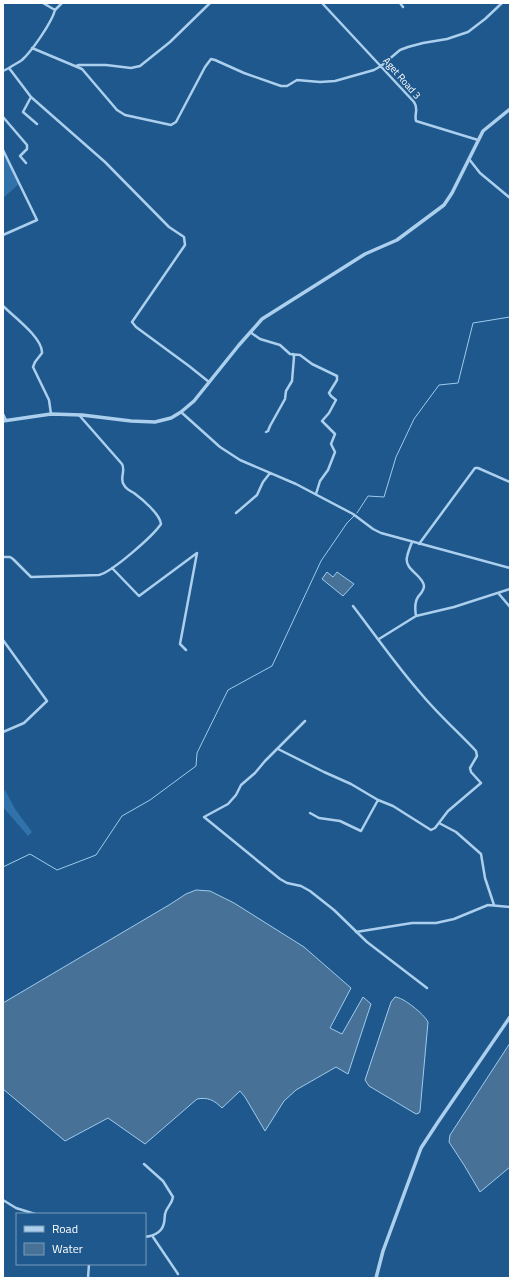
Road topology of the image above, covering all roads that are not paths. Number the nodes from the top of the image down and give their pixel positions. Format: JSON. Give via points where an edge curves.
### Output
{"nodes":[{"id":1,"x":43,"y":3,"type":"edge"},
{"id":2,"x":62,"y":3,"type":"edge"},
{"id":3,"x":210,"y":3,"type":"edge"},
{"id":4,"x":322,"y":3,"type":"edge"},
{"id":5,"x":400,"y":3,"type":"edge"},
{"id":6,"x":501,"y":3,"type":"edge"},
{"id":7,"x":403,"y":7,"type":"dead end"},
{"id":8,"x":54,"y":10,"type":"junction"},
{"id":9,"x":32,"y":48,"type":"junction"},
{"id":10,"x":76,"y":66,"type":"junction"},
{"id":11,"x":381,"y":66,"type":"junction"},
{"id":12,"x":9,"y":68,"type":"junction"},
{"id":13,"x":3,"y":71,"type":"edge"},
{"id":14,"x":31,"y":97,"type":"junction"},
{"id":15,"x":510,"y":109,"type":"edge"},
{"id":16,"x":3,"y":117,"type":"edge"},
{"id":17,"x":37,"y":124,"type":"dead end"},
{"id":18,"x":478,"y":140,"type":"junction"},
{"id":19,"x":3,"y":150,"type":"edge"},
{"id":20,"x":469,"y":159,"type":"junction"},
{"id":21,"x":26,"y":163,"type":"dead end"},
{"id":22,"x":510,"y":198,"type":"edge"},
{"id":23,"x":3,"y":235,"type":"edge"},
{"id":24,"x":3,"y":306,"type":"edge"},
{"id":25,"x":250,"y":332,"type":"junction"},
{"id":26,"x":293,"y":354,"type":"junction"},
{"id":27,"x":209,"y":382,"type":"junction"},
{"id":28,"x":181,"y":412,"type":"junction"},
{"id":29,"x":3,"y":414,"type":"edge"},
{"id":30,"x":51,"y":414,"type":"junction"},
{"id":31,"x":78,"y":415,"type":"junction"},
{"id":32,"x":4,"y":420,"type":"edge"},
{"id":33,"x":266,"y":432,"type":"dead end"},
{"id":34,"x":270,"y":473,"type":"junction"},
{"id":35,"x":510,"y":482,"type":"edge"},
{"id":36,"x":316,"y":494,"type":"junction"},
{"id":37,"x":236,"y":513,"type":"dead end"},
{"id":38,"x":412,"y":542,"type":"junction"},
{"id":39,"x":419,"y":544,"type":"junction"},
{"id":40,"x":3,"y":556,"type":"edge"},
{"id":41,"x":112,"y":568,"type":"junction"},
{"id":42,"x":510,"y":568,"type":"edge"},
{"id":43,"x":510,"y":589,"type":"edge"},
{"id":44,"x":498,"y":594,"type":"junction"},
{"id":45,"x":353,"y":606,"type":"dead end"},
{"id":46,"x":510,"y":607,"type":"edge"},
{"id":47,"x":416,"y":616,"type":"junction"},
{"id":48,"x":379,"y":639,"type":"junction"},
{"id":49,"x":3,"y":640,"type":"edge"},
{"id":50,"x":186,"y":650,"type":"dead end"},
{"id":51,"x":306,"y":721,"type":"dead end"},
{"id":52,"x":3,"y":732,"type":"edge"},
{"id":53,"x":278,"y":749,"type":"junction"},
{"id":54,"x":378,"y":800,"type":"junction"},
{"id":55,"x":310,"y":813,"type":"dead end"},
{"id":56,"x":439,"y":823,"type":"junction"},
{"id":57,"x":494,"y":905,"type":"junction"},
{"id":58,"x":510,"y":907,"type":"edge"},
{"id":59,"x":355,"y":932,"type":"junction"},
{"id":60,"x":427,"y":988,"type":"dead end"},
{"id":61,"x":510,"y":1017,"type":"edge"},
{"id":62,"x":144,"y":1164,"type":"dead end"},
{"id":63,"x":3,"y":1200,"type":"edge"},
{"id":64,"x":32,"y":1213,"type":"edge"},
{"id":65,"x":146,"y":1237,"type":"edge"},
{"id":66,"x":153,"y":1237,"type":"junction"},
{"id":67,"x":89,"y":1265,"type":"edge"},
{"id":68,"x":178,"y":1274,"type":"dead end"},
{"id":69,"x":88,"y":1278,"type":"edge"},
{"id":70,"x":376,"y":1278,"type":"edge"}],
"edges":[{"from":1,"to":8,"type":"street"},
{"from":2,"to":8,"type":"street"},
{"from":3,"to":10,"type":"street","via":[[170,42],[140,66]]},
{"from":4,"to":11,"type":"street","name":"Aget Road 3"},
{"from":5,"to":7,"type":"street"},
{"from":6,"to":11,"type":"street","via":[[468,32],[400,50]]},
{"from":8,"to":9,"type":"street","via":[[46,28]]},
{"from":9,"to":10,"type":"street"},
{"from":9,"to":12,"type":"street","via":[[22,60]]},
{"from":10,"to":11,"type":"street","via":[[82,69],[121,112],[128,116],[172,125],[211,59],[260,80],[284,87],[297,80],[335,81],[366,73]]},
{"from":11,"to":18,"type":"street","name":"Aget Road 3","via":[[416,105],[416,121]]},
{"from":12,"to":13,"type":"street"},
{"from":12,"to":14,"type":"street"},
{"from":14,"to":17,"type":"street","via":[[23,112]]},
{"from":14,"to":27,"type":"street","via":[[105,162],[169,227],[184,237],[185,245],[132,322]]},
{"from":15,"to":18,"type":"street","via":[[483,131]]},
{"from":16,"to":21,"type":"street","via":[[27,145],[27,150],[20,156]]},
{"from":18,"to":20,"type":"street"},
{"from":19,"to":23,"type":"street","via":[[37,220]]},
{"from":20,"to":22,"type":"street","via":[[485,178]]},
{"from":20,"to":25,"type":"street","via":[[448,200],[438,210],[397,240],[365,254],[270,313]]},
{"from":24,"to":30,"type":"street","via":[[31,333],[42,348],[42,353],[33,367],[49,400]]},
{"from":25,"to":26,"type":"street","via":[[260,339],[280,345]]},
{"from":25,"to":27,"type":"street"},
{"from":26,"to":33,"type":"street","via":[[292,382]]},
{"from":26,"to":36,"type":"street","via":[[300,355],[337,376],[330,393],[336,400],[322,421],[335,434],[331,444],[335,452]]},
{"from":27,"to":28,"type":"street"},
{"from":28,"to":31,"type":"street","via":[[171,418],[155,422]]},
{"from":28,"to":34,"type":"street","via":[[220,447],[240,460]]},
{"from":29,"to":32,"type":"street"},
{"from":30,"to":31,"type":"street"},
{"from":30,"to":32,"type":"street"},
{"from":31,"to":41,"type":"street","via":[[122,464],[124,486],[148,506],[161,522],[144,543]]},
{"from":34,"to":36,"type":"street"},
{"from":34,"to":37,"type":"street","via":[[257,495]]},
{"from":35,"to":39,"type":"street","via":[[478,468],[473,469]]},
{"from":36,"to":38,"type":"street","via":[[381,533]]},
{"from":38,"to":39,"type":"street"},
{"from":38,"to":47,"type":"street","via":[[406,561],[424,586],[415,604]]},
{"from":39,"to":42,"type":"street"},
{"from":40,"to":41,"type":"street","via":[[13,559],[31,577],[99,575]]},
{"from":41,"to":50,"type":"street","via":[[139,596],[198,553],[180,644]]},
{"from":43,"to":44,"type":"street"},
{"from":44,"to":46,"type":"street"},
{"from":44,"to":47,"type":"street"},
{"from":45,"to":48,"type":"street"},
{"from":47,"to":48,"type":"street"},
{"from":48,"to":56,"type":"street","via":[[423,697],[477,753],[470,768],[481,783],[448,811]]},
{"from":49,"to":52,"type":"street","via":[[47,701],[24,723]]},
{"from":51,"to":53,"type":"street"},
{"from":53,"to":54,"type":"street","via":[[352,784]]},
{"from":53,"to":59,"type":"street","via":[[241,785],[228,804],[204,817],[283,881],[310,891],[334,910]]},
{"from":54,"to":55,"type":"street","via":[[361,831],[340,821],[320,818]]},
{"from":54,"to":56,"type":"street","via":[[404,812],[429,829],[433,830]]},
{"from":56,"to":57,"type":"street","via":[[456,832],[481,854],[485,878]]},
{"from":57,"to":58,"type":"street"},
{"from":57,"to":59,"type":"street","via":[[436,923],[412,923]]},
{"from":59,"to":60,"type":"street"},
{"from":61,"to":70,"type":"street","via":[[421,1148]]},
{"from":62,"to":66,"type":"street","via":[[163,1181],[173,1197],[165,1213],[164,1225]]},
{"from":63,"to":64,"type":"street"},
{"from":65,"to":66,"type":"street"},
{"from":66,"to":68,"type":"street"},
{"from":67,"to":69,"type":"street"}]}
